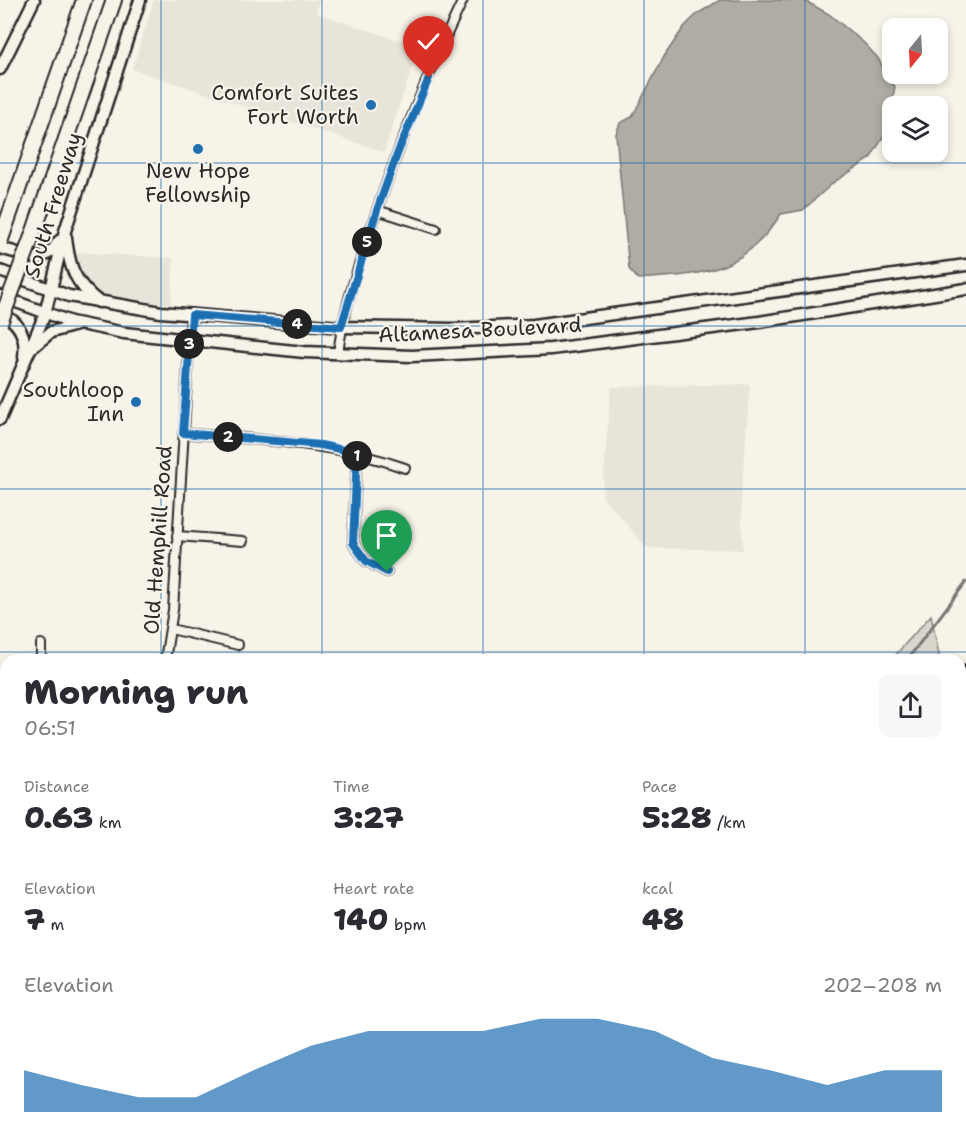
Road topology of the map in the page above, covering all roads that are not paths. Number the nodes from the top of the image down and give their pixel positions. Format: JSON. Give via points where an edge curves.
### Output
{"nodes":[{"id":1,"x":34,"y":0,"type":"edge"},
{"id":2,"x":84,"y":0,"type":"edge"},
{"id":3,"x":114,"y":0,"type":"edge"},
{"id":4,"x":140,"y":0,"type":"edge"},
{"id":5,"x":463,"y":0,"type":"edge"},
{"id":6,"x":0,"y":69,"type":"edge"},
{"id":7,"x":377,"y":210,"type":"junction"},
{"id":8,"x":436,"y":229,"type":"dead end"},
{"id":9,"x":65,"y":231,"type":"junction"},
{"id":10,"x":0,"y":242,"type":"edge"},
{"id":11,"x":0,"y":248,"type":"edge"},
{"id":12,"x":966,"y":265,"type":"edge"},
{"id":13,"x":0,"y":271,"type":"edge"},
{"id":14,"x":49,"y":289,"type":"junction"},
{"id":15,"x":966,"y":290,"type":"edge"},
{"id":16,"x":0,"y":296,"type":"edge"},
{"id":17,"x":101,"y":303,"type":"junction"},
{"id":18,"x":0,"y":313,"type":"edge"},
{"id":19,"x":45,"y":314,"type":"junction"},
{"id":20,"x":192,"y":315,"type":"junction"},
{"id":21,"x":0,"y":323,"type":"edge"},
{"id":22,"x":81,"y":325,"type":"junction"},
{"id":23,"x":341,"y":327,"type":"junction"},
{"id":24,"x":189,"y":341,"type":"junction"},
{"id":25,"x":30,"y":349,"type":"junction"},
{"id":26,"x":338,"y":354,"type":"junction"},
{"id":27,"x":21,"y":372,"type":"junction"},
{"id":28,"x":0,"y":419,"type":"edge"},
{"id":29,"x":183,"y":433,"type":"junction"},
{"id":30,"x":357,"y":453,"type":"junction"},
{"id":31,"x":405,"y":468,"type":"dead end"},
{"id":32,"x":177,"y":536,"type":"junction"},
{"id":33,"x":243,"y":541,"type":"dead end"},
{"id":34,"x":387,"y":572,"type":"dead end"},
{"id":35,"x":171,"y":629,"type":"junction"},
{"id":36,"x":41,"y":644,"type":"dead end"},
{"id":37,"x":238,"y":645,"type":"dead end"},
{"id":38,"x":41,"y":654,"type":"edge"},
{"id":39,"x":166,"y":654,"type":"edge"}],
"edges":[{"from":1,"to":6,"type":"main road"},
{"from":2,"to":10,"type":"highway","name":"South Freeway"},
{"from":3,"to":21,"type":"highway","name":"South Freeway","bridge":true},
{"from":4,"to":9,"type":"main road","name":"South Freeway"},
{"from":5,"to":7,"type":"street"},
{"from":7,"to":8,"type":"street"},
{"from":7,"to":23,"type":"street"},
{"from":9,"to":11,"type":"main road","via":[[53,250],[39,259]]},
{"from":9,"to":14,"type":"main road","name":"South Freeway"},
{"from":9,"to":17,"type":"main road","via":[[72,274]]},
{"from":12,"to":23,"type":"main road","name":"Altamesa Boulevard","via":[[534,325],[454,329]]},
{"from":13,"to":14,"type":"main road","name":"Altamesa Boulevard"},
{"from":14,"to":17,"type":"main road","name":"Altamesa Boulevard"},
{"from":14,"to":19,"type":"main road","name":"South Freeway"},
{"from":15,"to":26,"type":"main road","name":"Altamesa Boulevard","via":[[551,349],[412,356]]},
{"from":16,"to":19,"type":"main road","name":"Altamesa Boulevard"},
{"from":17,"to":20,"type":"main road","name":"Altamesa Boulevard"},
{"from":18,"to":27,"type":"main road","via":[[11,318],[23,334]]},
{"from":19,"to":22,"type":"main road","name":"Altamesa Boulevard"},
{"from":19,"to":25,"type":"main road","name":"South Freeway"},
{"from":20,"to":23,"type":"main road","name":"Altamesa Boulevard"},
{"from":20,"to":24,"type":"street","name":"Old Hemphill Road"},
{"from":22,"to":24,"type":"main road","name":"Altamesa Boulevard"},
{"from":22,"to":25,"type":"main road","via":[[51,333]]},
{"from":23,"to":26,"type":"street"},
{"from":24,"to":26,"type":"main road","name":"Altamesa Boulevard"},
{"from":24,"to":29,"type":"street","name":"Old Hemphill Road"},
{"from":25,"to":27,"type":"main road","name":"South Freeway"},
{"from":27,"to":28,"type":"main road","name":"South Freeway"},
{"from":29,"to":30,"type":"street","via":[[321,445]]},
{"from":29,"to":32,"type":"street","name":"Old Hemphill Road"},
{"from":30,"to":31,"type":"street"},
{"from":30,"to":34,"type":"street","via":[[353,543],[366,561]]},
{"from":32,"to":33,"type":"street"},
{"from":32,"to":35,"type":"street","name":"Old Hemphill Road"},
{"from":35,"to":37,"type":"street"},
{"from":35,"to":39,"type":"street","name":"Old Hemphill Road"},
{"from":36,"to":38,"type":"street"}]}
